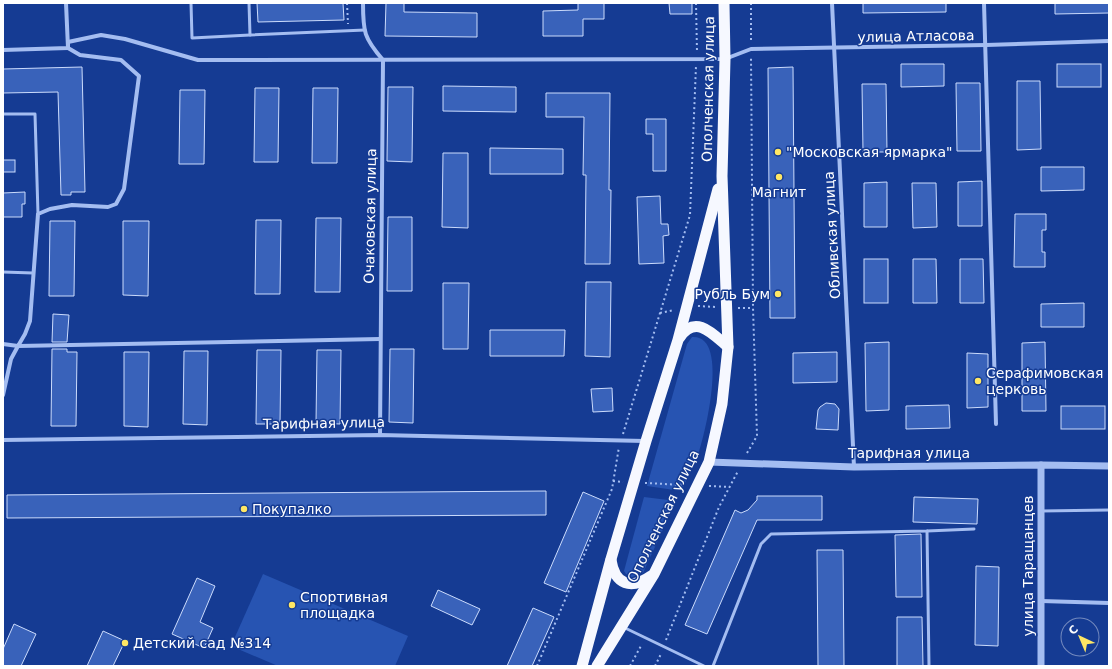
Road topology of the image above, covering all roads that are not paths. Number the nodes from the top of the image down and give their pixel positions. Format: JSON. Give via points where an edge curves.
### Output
{"nodes":[{"id":1,"x":66,"y":3,"type":"edge"},
{"id":2,"x":191,"y":3,"type":"edge"},
{"id":3,"x":248,"y":3,"type":"edge"},
{"id":4,"x":363,"y":3,"type":"edge"},
{"id":5,"x":724,"y":3,"type":"edge"},
{"id":6,"x":832,"y":3,"type":"edge"},
{"id":7,"x":984,"y":3,"type":"edge"},
{"id":8,"x":365,"y":30,"type":"junction"},
{"id":9,"x":250,"y":35,"type":"junction"},
{"id":10,"x":1109,"y":41,"type":"edge"},
{"id":11,"x":986,"y":45,"type":"junction"},
{"id":12,"x":68,"y":48,"type":"junction"},
{"id":13,"x":834,"y":48,"type":"junction"},
{"id":14,"x":3,"y":50,"type":"edge"},
{"id":15,"x":725,"y":59,"type":"junction"},
{"id":16,"x":383,"y":60,"type":"junction"},
{"id":17,"x":3,"y":114,"type":"edge"},
{"id":18,"x":722,"y":176,"type":"junction"},
{"id":19,"x":38,"y":214,"type":"junction"},
{"id":20,"x":3,"y":272,"type":"edge"},
{"id":21,"x":34,"y":273,"type":"junction"},
{"id":22,"x":380,"y":339,"type":"junction"},
{"id":23,"x":678,"y":340,"type":"junction"},
{"id":24,"x":3,"y":344,"type":"edge"},
{"id":25,"x":18,"y":346,"type":"junction"},
{"id":26,"x":728,"y":347,"type":"junction"},
{"id":27,"x":3,"y":395,"type":"edge"},
{"id":28,"x":996,"y":424,"type":"dead end"},
{"id":29,"x":380,"y":435,"type":"junction"},
{"id":30,"x":3,"y":440,"type":"edge"},
{"id":31,"x":646,"y":441,"type":"junction"},
{"id":32,"x":709,"y":462,"type":"junction"},
{"id":33,"x":1041,"y":465,"type":"junction"},
{"id":34,"x":1109,"y":466,"type":"edge"},
{"id":35,"x":854,"y":467,"type":"junction"},
{"id":36,"x":1109,"y":510,"type":"edge"},
{"id":37,"x":1041,"y":511,"type":"junction"},
{"id":38,"x":974,"y":529,"type":"dead end"},
{"id":39,"x":927,"y":531,"type":"junction"},
{"id":40,"x":611,"y":559,"type":"junction"},
{"id":41,"x":654,"y":574,"type":"junction"},
{"id":42,"x":1041,"y":601,"type":"junction"},
{"id":43,"x":1109,"y":603,"type":"edge"},
{"id":44,"x":621,"y":626,"type":"junction"},
{"id":45,"x":582,"y":666,"type":"edge"},
{"id":46,"x":597,"y":666,"type":"edge"},
{"id":47,"x":704,"y":666,"type":"edge"},
{"id":48,"x":713,"y":666,"type":"edge"},
{"id":49,"x":929,"y":666,"type":"edge"},
{"id":50,"x":1041,"y":666,"type":"edge"}],
"edges":[{"from":1,"to":12,"type":"street"},
{"from":2,"to":9,"type":"lane","via":[[192,38]]},
{"from":3,"to":9,"type":"lane"},
{"from":4,"to":8,"type":"street"},
{"from":5,"to":15,"type":"highway","name":"Ополченская улица"},
{"from":6,"to":13,"type":"street","name":"Обливская улица"},
{"from":7,"to":11,"type":"street"},
{"from":8,"to":9,"type":"lane"},
{"from":8,"to":16,"type":"street","via":[[370,45]]},
{"from":10,"to":11,"type":"street","name":"улица Атласова"},
{"from":11,"to":13,"type":"street","name":"улица Атласова"},
{"from":11,"to":28,"type":"street"},
{"from":12,"to":14,"type":"street"},
{"from":12,"to":16,"type":"street","via":[[68,42],[101,35],[125,39],[198,60]]},
{"from":12,"to":19,"type":"street","via":[[80,55],[121,60],[139,76],[124,190],[116,204],[108,207],[72,205]]},
{"from":13,"to":15,"type":"street","name":"улица Атласова","via":[[751,49]]},
{"from":13,"to":35,"type":"street","name":"Обливская улица"},
{"from":15,"to":16,"type":"street"},
{"from":15,"to":18,"type":"highway","name":"Ополченская улица"},
{"from":16,"to":22,"type":"street","name":"Очаковская улица"},
{"from":17,"to":19,"type":"lane","via":[[35,114]]},
{"from":18,"to":23,"type":"highway","name":"Ополченская улица"},
{"from":18,"to":26,"type":"highway","name":"Ополченская улица"},
{"from":19,"to":21,"type":"street"},
{"from":20,"to":21,"type":"lane"},
{"from":21,"to":25,"type":"street","via":[[30,321]]},
{"from":22,"to":25,"type":"street"},
{"from":22,"to":29,"type":"street","name":"Очаковская улица"},
{"from":23,"to":26,"type":"highway","via":[[684,330],[696,326],[709,330]]},
{"from":23,"to":31,"type":"highway","name":"Ополченская улица"},
{"from":24,"to":25,"type":"street"},
{"from":25,"to":27,"type":"street","via":[[11,359]]},
{"from":26,"to":32,"type":"highway","name":"Ополченская улица","via":[[722,404]]},
{"from":29,"to":30,"type":"street","name":"Тарифная улица"},
{"from":29,"to":31,"type":"street","name":"Тарифная улица"},
{"from":31,"to":40,"type":"highway","name":"Ополченская улица"},
{"from":32,"to":35,"type":"street","name":"Тарифная улица"},
{"from":32,"to":41,"type":"highway","name":"Ополченская улица"},
{"from":33,"to":34,"type":"street","name":"Тарифная улица"},
{"from":33,"to":35,"type":"street","name":"Тарифная улица"},
{"from":33,"to":37,"type":"street","name":"улица Таращанцев"},
{"from":36,"to":37,"type":"lane"},
{"from":37,"to":42,"type":"street","name":"улица Таращанцев"},
{"from":38,"to":39,"type":"lane"},
{"from":39,"to":48,"type":"lane","via":[[770,534],[761,544]]},
{"from":39,"to":49,"type":"lane"},
{"from":40,"to":41,"type":"highway","via":[[613,571],[618,578],[629,583],[642,582]]},
{"from":40,"to":45,"type":"highway","name":"Ополченская улица"},
{"from":41,"to":44,"type":"highway","name":"Ополченская улица"},
{"from":42,"to":43,"type":"street"},
{"from":42,"to":50,"type":"street","name":"улица Таращанцев"},
{"from":44,"to":46,"type":"highway","name":"Ополченская улица"},
{"from":44,"to":47,"type":"lane"}]}
